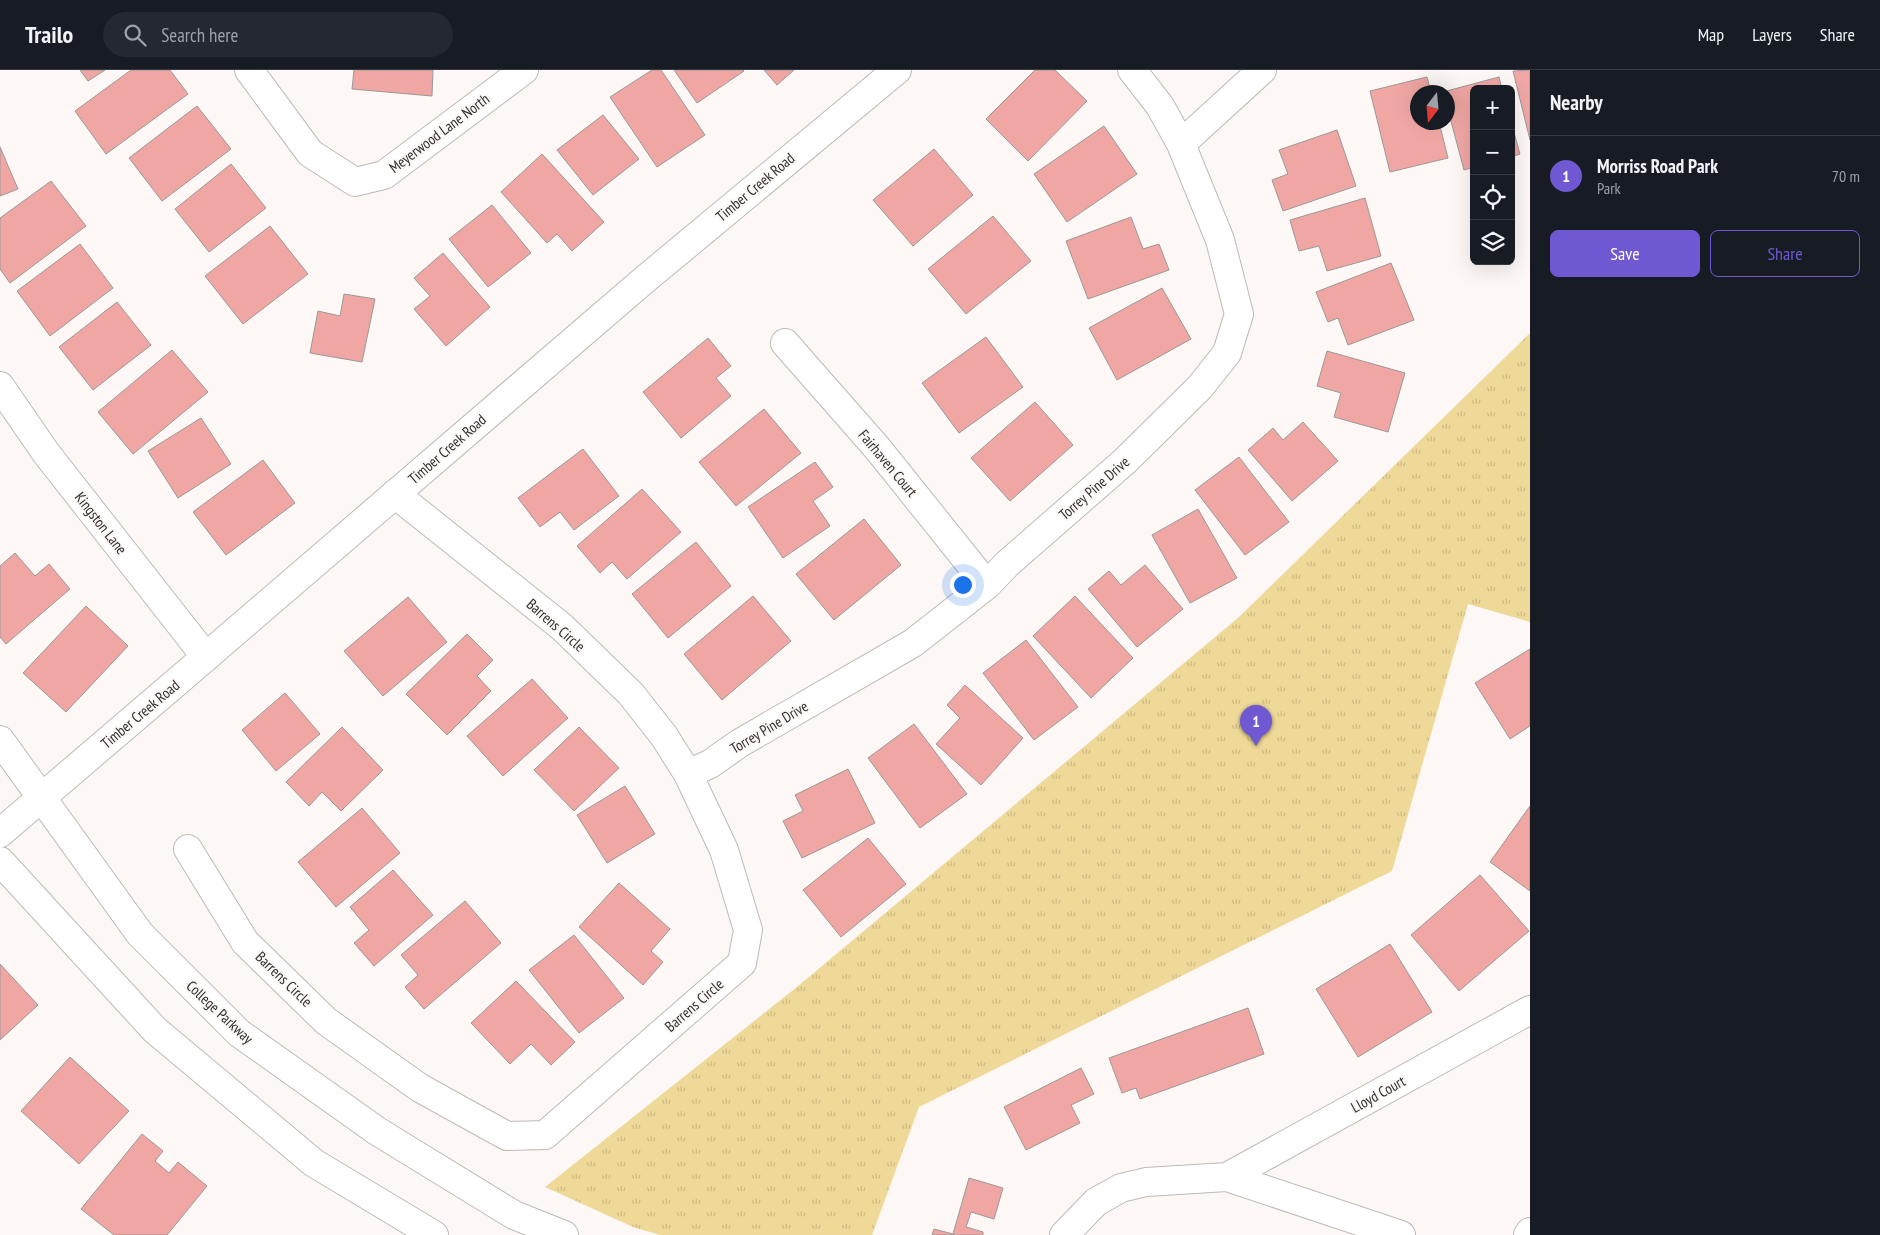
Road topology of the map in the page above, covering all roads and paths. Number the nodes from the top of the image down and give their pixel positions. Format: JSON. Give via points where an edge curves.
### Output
{"nodes":[{"id":1,"x":249,"y":70,"type":"edge"},
{"id":2,"x":524,"y":70,"type":"edge"},
{"id":3,"x":897,"y":70,"type":"edge"},
{"id":4,"x":1132,"y":70,"type":"edge"},
{"id":5,"x":1262,"y":70,"type":"edge"},
{"id":6,"x":1181,"y":144,"type":"junction"},
{"id":7,"x":785,"y":343,"type":"dead end"},
{"id":8,"x":0,"y":386,"type":"edge"},
{"id":9,"x":395,"y":494,"type":"junction"},
{"id":10,"x":987,"y":585,"type":"junction"},
{"id":11,"x":206,"y":657,"type":"junction"},
{"id":12,"x":0,"y":740,"type":"edge"},
{"id":13,"x":688,"y":774,"type":"junction"},
{"id":14,"x":42,"y":797,"type":"junction"},
{"id":15,"x":0,"y":832,"type":"edge"},
{"id":16,"x":188,"y":849,"type":"dead end"},
{"id":17,"x":0,"y":861,"type":"edge"},
{"id":18,"x":1530,"y":1010,"type":"edge"},
{"id":19,"x":1227,"y":1177,"type":"junction"},
{"id":20,"x":434,"y":1235,"type":"edge"},
{"id":21,"x":564,"y":1235,"type":"edge"},
{"id":22,"x":1064,"y":1235,"type":"edge"},
{"id":23,"x":1401,"y":1235,"type":"edge"}],
"edges":[{"from":1,"to":2,"type":"street","name":"Meyerwood Lane North","via":[[310,153],[355,182],[384,175]]},
{"from":3,"to":9,"type":"street","name":"Timber Creek Road","via":[[643,280]]},
{"from":4,"to":6,"type":"street","name":"Torrey Pine Drive","via":[[1160,106]]},
{"from":5,"to":6,"type":"street"},
{"from":6,"to":10,"type":"street","name":"Torrey Pine Drive","via":[[1220,240],[1239,314],[1228,353],[1200,387],[1125,461]]},
{"from":7,"to":10,"type":"street","name":"Fairhaven Court","via":[[878,449]]},
{"from":8,"to":11,"type":"street","name":"Kingston Lane","via":[[46,453]]},
{"from":9,"to":11,"type":"street","name":"Timber Creek Road"},
{"from":9,"to":13,"type":"street","name":"Barrens Circle","via":[[562,627],[631,694],[664,736]]},
{"from":10,"to":13,"type":"street","name":"Torrey Pine Drive","via":[[913,643]]},
{"from":11,"to":14,"type":"street","name":"Timber Creek Road"},
{"from":12,"to":14,"type":"street","name":"College Parkway"},
{"from":13,"to":16,"type":"street","name":"Barrens Circle","via":[[724,850],[748,930],[742,963],[545,1135],[507,1136],[420,1088],[326,1021],[246,942]]},
{"from":14,"to":15,"type":"street","name":"Timber Creek Road"},
{"from":14,"to":21,"type":"street","name":"College Parkway","via":[[140,934],[239,1033],[377,1131],[514,1215]]},
{"from":17,"to":20,"type":"street","via":[[155,1030],[314,1163]]},
{"from":18,"to":19,"type":"street","name":"Lloyd Court"},
{"from":19,"to":22,"type":"street","name":"Lloyd Court","via":[[1146,1182],[1122,1188],[1096,1202]]},
{"from":19,"to":23,"type":"street","name":"Lloyd Court"}]}
